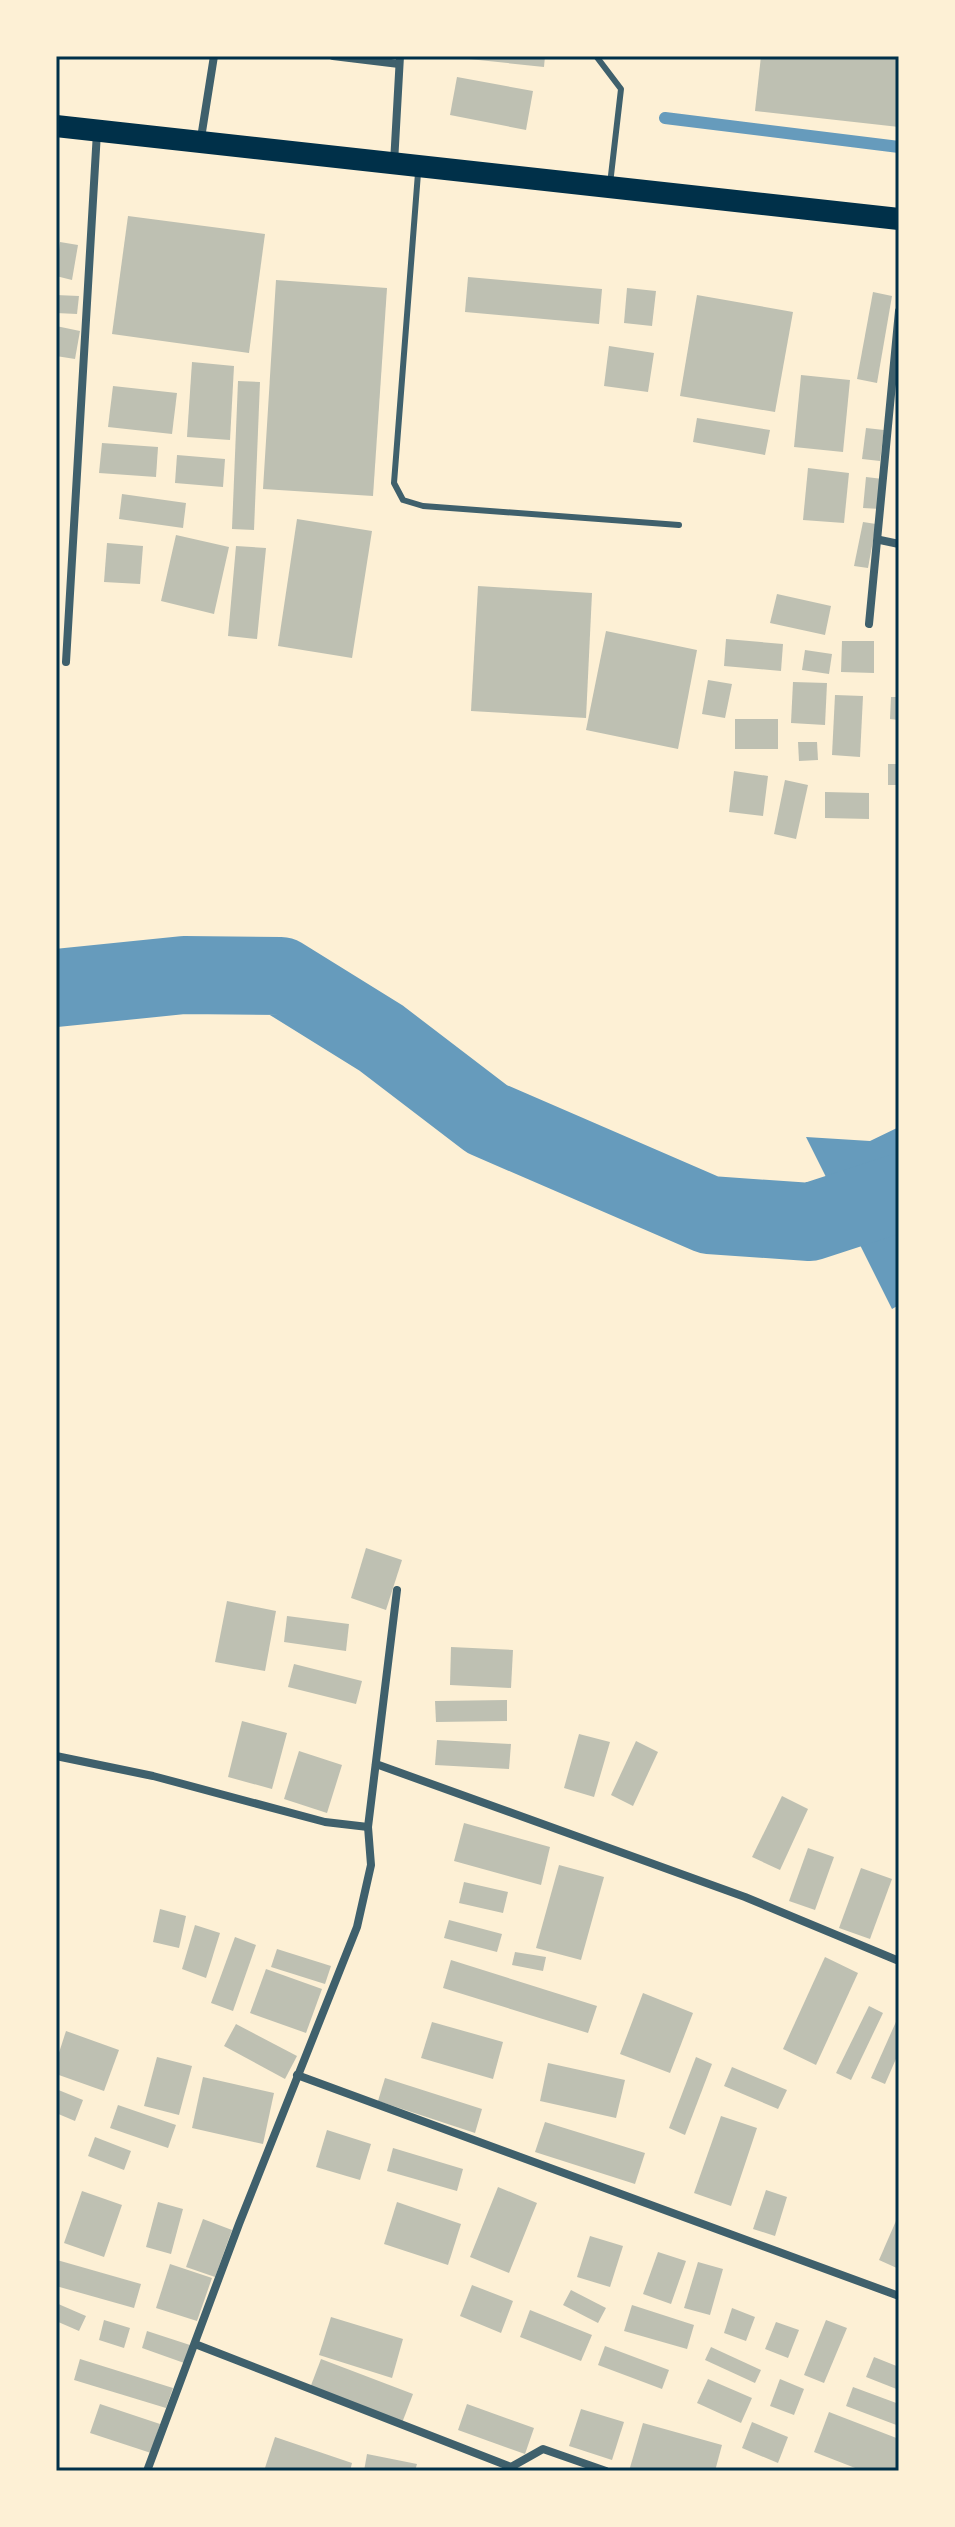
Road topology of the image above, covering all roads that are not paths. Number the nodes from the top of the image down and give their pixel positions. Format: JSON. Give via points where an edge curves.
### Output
{"nodes":[{"id":1,"x":214,"y":56,"type":"edge"},
{"id":2,"x":333,"y":56,"type":"edge"},
{"id":3,"x":596,"y":56,"type":"edge"},
{"id":4,"x":400,"y":60,"type":"edge"},
{"id":5,"x":56,"y":126,"type":"edge"},
{"id":6,"x":97,"y":131,"type":"junction"},
{"id":7,"x":200,"y":145,"type":"junction"},
{"id":8,"x":394,"y":164,"type":"junction"},
{"id":9,"x":418,"y":166,"type":"junction"},
{"id":10,"x":610,"y":185,"type":"junction"},
{"id":11,"x":899,"y":219,"type":"edge"},
{"id":12,"x":899,"y":311,"type":"edge"},
{"id":13,"x":679,"y":525,"type":"dead end"},
{"id":14,"x":880,"y":540,"type":"junction"},
{"id":15,"x":899,"y":544,"type":"edge"},
{"id":16,"x":869,"y":624,"type":"dead end"},
{"id":17,"x":66,"y":662,"type":"dead end"},
{"id":18,"x":397,"y":1590,"type":"dead end"},
{"id":19,"x":56,"y":1756,"type":"edge"},
{"id":20,"x":376,"y":1764,"type":"junction"},
{"id":21,"x":368,"y":1827,"type":"junction"},
{"id":22,"x":899,"y":1961,"type":"edge"},
{"id":23,"x":297,"y":2075,"type":"junction"},
{"id":24,"x":899,"y":2296,"type":"edge"},
{"id":25,"x":195,"y":2344,"type":"junction"},
{"id":26,"x":147,"y":2471,"type":"edge"},
{"id":27,"x":606,"y":2471,"type":"edge"}],
"edges":[{"from":1,"to":7,"type":"street"},
{"from":2,"to":4,"type":"street"},
{"from":3,"to":10,"type":"lane","via":[[621,89]]},
{"from":4,"to":8,"type":"street"},
{"from":5,"to":6,"type":"highway"},
{"from":6,"to":7,"type":"highway"},
{"from":6,"to":17,"type":"street"},
{"from":7,"to":8,"type":"highway"},
{"from":8,"to":9,"type":"highway"},
{"from":9,"to":10,"type":"highway"},
{"from":9,"to":13,"type":"lane","via":[[394,483],[403,500],[423,506]]},
{"from":10,"to":11,"type":"highway"},
{"from":12,"to":14,"type":"street"},
{"from":14,"to":15,"type":"street"},
{"from":14,"to":16,"type":"street"},
{"from":18,"to":20,"type":"street"},
{"from":19,"to":21,"type":"street","via":[[325,1822]]},
{"from":20,"to":21,"type":"street"},
{"from":20,"to":22,"type":"street","via":[[745,1897]]},
{"from":21,"to":23,"type":"street","via":[[371,1865],[357,1927]]},
{"from":23,"to":24,"type":"street"},
{"from":23,"to":25,"type":"street"},
{"from":25,"to":26,"type":"street"},
{"from":25,"to":27,"type":"street","via":[[501,2464],[516,2467],[543,2449]]}]}
